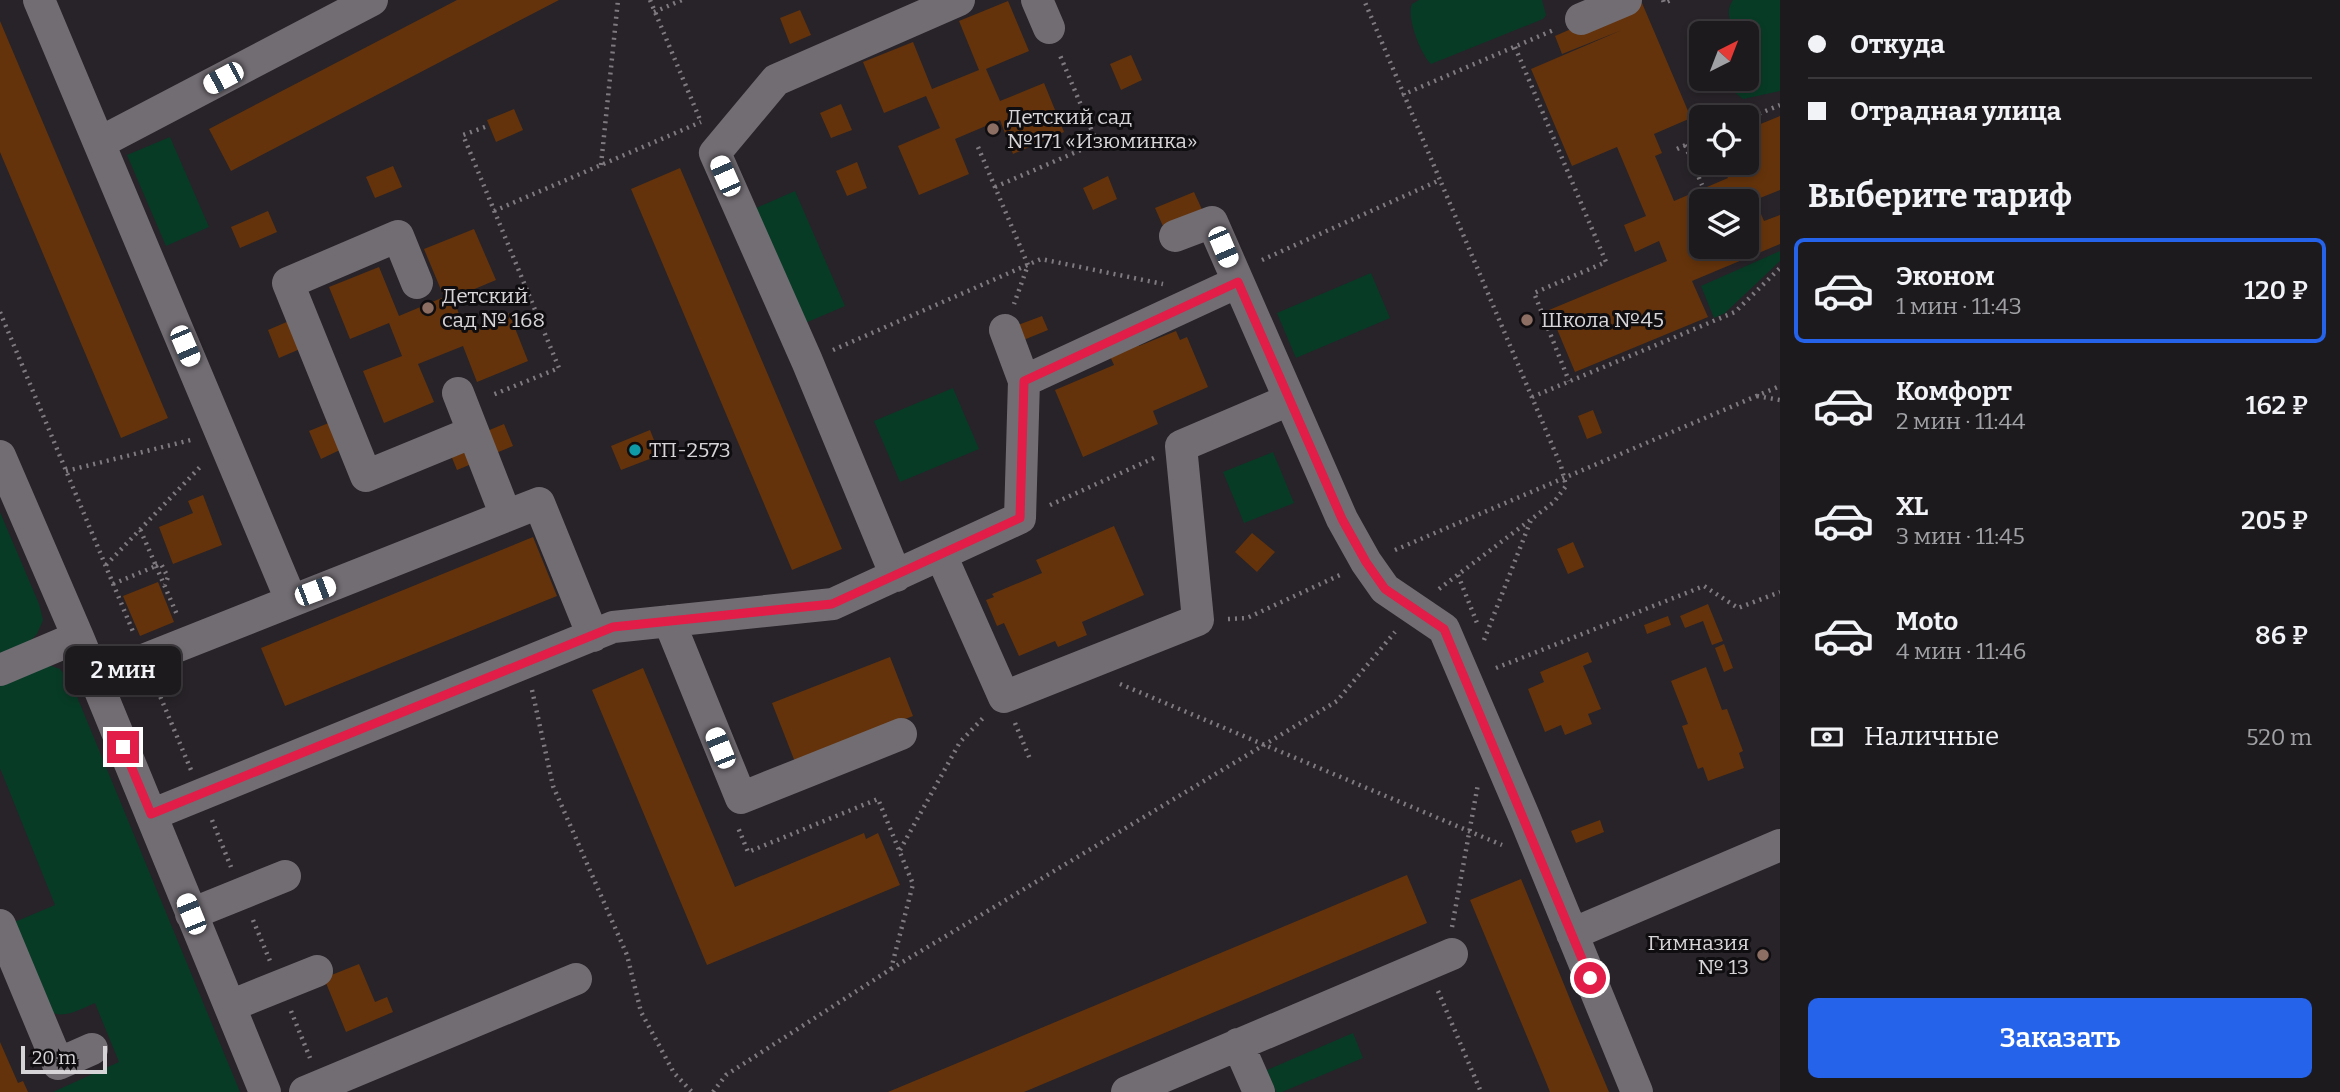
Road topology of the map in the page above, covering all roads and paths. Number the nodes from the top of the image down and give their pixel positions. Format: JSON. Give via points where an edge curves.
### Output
{"nodes":[{"id":1,"x":39,"y":0,"type":"edge"},
{"id":2,"x":372,"y":0,"type":"edge"},
{"id":3,"x":618,"y":0,"type":"edge"},
{"id":4,"x":650,"y":0,"type":"edge"},
{"id":5,"x":682,"y":0,"type":"edge"},
{"id":6,"x":959,"y":0,"type":"edge"},
{"id":7,"x":1364,"y":0,"type":"edge"},
{"id":8,"x":1626,"y":0,"type":"edge"},
{"id":9,"x":1663,"y":0,"type":"edge"},
{"id":10,"x":1671,"y":0,"type":"edge"},
{"id":11,"x":654,"y":12,"type":"junction"},
{"id":12,"x":1043,"y":14,"type":"edge"},
{"id":13,"x":1581,"y":19,"type":"joint"},
{"id":14,"x":1515,"y":47,"type":"junction"},
{"id":15,"x":1402,"y":95,"type":"junction"},
{"id":16,"x":1780,"y":105,"type":"edge"},
{"id":17,"x":1759,"y":114,"type":"edge"},
{"id":18,"x":701,"y":122,"type":"junction"},
{"id":19,"x":485,"y":127,"type":"dead end"},
{"id":20,"x":99,"y":143,"type":"junction"},
{"id":21,"x":1689,"y":143,"type":"edge"},
{"id":22,"x":1685,"y":145,"type":"junction"},
{"id":23,"x":978,"y":146,"type":"dead end"},
{"id":24,"x":1677,"y":149,"type":"dead end"},
{"id":25,"x":715,"y":153,"type":"junction"},
{"id":26,"x":601,"y":165,"type":"junction"},
{"id":27,"x":1440,"y":180,"type":"junction"},
{"id":28,"x":1702,"y":186,"type":"dead end"},
{"id":29,"x":995,"y":187,"type":"junction"},
{"id":30,"x":494,"y":211,"type":"junction"},
{"id":31,"x":1175,"y":236,"type":"dead end"},
{"id":32,"x":1028,"y":265,"type":"junction"},
{"id":33,"x":1780,"y":268,"type":"edge"},
{"id":34,"x":416,"y":283,"type":"dead end"},
{"id":35,"x":1228,"y":283,"type":"junction"},
{"id":36,"x":0,"y":312,"type":"edge"},
{"id":37,"x":1005,"y":330,"type":"joint"},
{"id":38,"x":807,"y":362,"type":"junction"},
{"id":39,"x":1024,"y":381,"type":"junction"},
{"id":40,"x":1569,"y":381,"type":"junction"},
{"id":41,"x":1780,"y":386,"type":"edge"},
{"id":42,"x":1756,"y":396,"type":"junction"},
{"id":43,"x":1532,"y":397,"type":"junction"},
{"id":44,"x":1289,"y":400,"type":"junction"},
{"id":45,"x":1780,"y":400,"type":"edge"},
{"id":46,"x":465,"y":411,"type":"junction"},
{"id":47,"x":193,"y":439,"type":"dead end"},
{"id":48,"x":1181,"y":446,"type":"junction"},
{"id":49,"x":0,"y":456,"type":"edge"},
{"id":50,"x":204,"y":463,"type":"dead end"},
{"id":51,"x":66,"y":471,"type":"junction"},
{"id":52,"x":1566,"y":478,"type":"junction"},
{"id":53,"x":506,"y":516,"type":"junction"},
{"id":54,"x":1020,"y":518,"type":"junction"},
{"id":55,"x":1532,"y":519,"type":"junction"},
{"id":56,"x":140,"y":529,"type":"junction"},
{"id":57,"x":941,"y":555,"type":"junction"},
{"id":58,"x":1366,"y":562,"type":"junction"},
{"id":59,"x":106,"y":565,"type":"junction"},
{"id":60,"x":156,"y":566,"type":"junction"},
{"id":61,"x":896,"y":576,"type":"junction"},
{"id":62,"x":113,"y":584,"type":"junction"},
{"id":63,"x":1780,"y":592,"type":"edge"},
{"id":64,"x":291,"y":600,"type":"junction"},
{"id":65,"x":1414,"y":609,"type":"junction"},
{"id":66,"x":1198,"y":620,"type":"junction"},
{"id":67,"x":669,"y":621,"type":"junction"},
{"id":68,"x":593,"y":636,"type":"junction"},
{"id":69,"x":78,"y":637,"type":"junction"},
{"id":70,"x":1484,"y":640,"type":"dead end"},
{"id":71,"x":188,"y":641,"type":"junction"},
{"id":72,"x":145,"y":658,"type":"junction"},
{"id":73,"x":526,"y":663,"type":"junction"},
{"id":74,"x":1081,"y":667,"type":"junction"},
{"id":75,"x":1496,"y":668,"type":"dead end"},
{"id":76,"x":0,"y":670,"type":"edge"},
{"id":77,"x":95,"y":679,"type":"junction"},
{"id":78,"x":1004,"y":697,"type":"junction"},
{"id":79,"x":901,"y":734,"type":"dead end"},
{"id":80,"x":1264,"y":745,"type":"junction"},
{"id":81,"x":1030,"y":760,"type":"dead end"},
{"id":82,"x":201,"y":794,"type":"junction"},
{"id":83,"x":878,"y":799,"type":"dead end"},
{"id":84,"x":151,"y":814,"type":"junction"},
{"id":85,"x":1469,"y":831,"type":"junction"},
{"id":86,"x":1780,"y":845,"type":"edge"},
{"id":87,"x":900,"y":851,"type":"junction"},
{"id":88,"x":1543,"y":862,"type":"junction"},
{"id":89,"x":285,"y":876,"type":"dead end"},
{"id":90,"x":242,"y":893,"type":"junction"},
{"id":91,"x":191,"y":914,"type":"junction"},
{"id":92,"x":0,"y":925,"type":"edge"},
{"id":93,"x":1572,"y":934,"type":"junction"},
{"id":94,"x":1444,"y":950,"type":"junction"},
{"id":95,"x":891,"y":969,"type":"junction"},
{"id":96,"x":317,"y":971,"type":"dead end"},
{"id":97,"x":576,"y":979,"type":"dead end"},
{"id":98,"x":280,"y":986,"type":"junction"},
{"id":99,"x":230,"y":1006,"type":"junction"},
{"id":100,"x":1238,"y":1044,"type":"junction"},
{"id":101,"x":92,"y":1049,"type":"dead end"},
{"id":102,"x":313,"y":1089,"type":"edge"},
{"id":103,"x":265,"y":1092,"type":"edge"},
{"id":104,"x":692,"y":1092,"type":"edge"},
{"id":105,"x":713,"y":1092,"type":"edge"},
{"id":106,"x":1127,"y":1092,"type":"edge"},
{"id":107,"x":1259,"y":1092,"type":"edge"},
{"id":108,"x":1481,"y":1092,"type":"edge"},
{"id":109,"x":1637,"y":1092,"type":"edge"}],
"edges":[{"from":1,"to":20,"type":"street"},
{"from":2,"to":20,"type":"street"},
{"from":3,"to":26,"type":"path"},
{"from":4,"to":11,"type":"path"},
{"from":5,"to":11,"type":"path"},
{"from":6,"to":25,"type":"street","via":[[776,80]]},
{"from":7,"to":15,"type":"path"},
{"from":8,"to":13,"type":"street"},
{"from":9,"to":10,"type":"path"},
{"from":11,"to":18,"type":"path"},
{"from":12,"to":29,"type":"path","via":[[1097,143]]},
{"from":13,"to":14,"type":"path"},
{"from":14,"to":15,"type":"path"},
{"from":14,"to":40,"type":"path","via":[[1606,262],[1534,293]]},
{"from":15,"to":27,"type":"path"},
{"from":16,"to":17,"type":"path"},
{"from":18,"to":25,"type":"path"},
{"from":18,"to":26,"type":"path"},
{"from":19,"to":30,"type":"path","via":[[463,135]]},
{"from":20,"to":64,"type":"street"},
{"from":21,"to":22,"type":"path"},
{"from":22,"to":24,"type":"path"},
{"from":22,"to":28,"type":"path"},
{"from":23,"to":29,"type":"path"},
{"from":25,"to":38,"type":"street"},
{"from":26,"to":30,"type":"path"},
{"from":27,"to":35,"type":"path"},
{"from":27,"to":43,"type":"path"},
{"from":29,"to":32,"type":"path"},
{"from":30,"to":46,"type":"path","via":[[559,368]]},
{"from":31,"to":35,"type":"street","via":[[1212,222]]},
{"from":32,"to":35,"type":"path","via":[[1041,259]]},
{"from":32,"to":37,"type":"path"},
{"from":32,"to":38,"type":"path"},
{"from":33,"to":40,"type":"path","via":[[1735,312]]},
{"from":34,"to":46,"type":"street","via":[[398,236],[288,283],[366,476]]},
{"from":35,"to":39,"type":"street"},
{"from":35,"to":44,"type":"street"},
{"from":36,"to":51,"type":"path"},
{"from":37,"to":39,"type":"street"},
{"from":38,"to":61,"type":"street"},
{"from":39,"to":54,"type":"street"},
{"from":40,"to":43,"type":"path"},
{"from":41,"to":42,"type":"path"},
{"from":42,"to":45,"type":"path"},
{"from":42,"to":52,"type":"path"},
{"from":43,"to":52,"type":"path"},
{"from":44,"to":48,"type":"street"},
{"from":44,"to":58,"type":"street"},
{"from":46,"to":53,"type":"street"},
{"from":47,"to":51,"type":"path"},
{"from":48,"to":54,"type":"path"},
{"from":48,"to":66,"type":"street"},
{"from":49,"to":69,"type":"street"},
{"from":50,"to":56,"type":"path"},
{"from":51,"to":59,"type":"path"},
{"from":52,"to":55,"type":"path","via":[[1566,486],[1554,502]]},
{"from":52,"to":58,"type":"path"},
{"from":53,"to":64,"type":"street"},
{"from":53,"to":68,"type":"street","via":[[539,503]]},
{"from":54,"to":57,"type":"street"},
{"from":55,"to":65,"type":"path"},
{"from":55,"to":70,"type":"path"},
{"from":56,"to":59,"type":"path"},
{"from":56,"to":60,"type":"path"},
{"from":57,"to":61,"type":"street"},
{"from":57,"to":78,"type":"street"},
{"from":58,"to":65,"type":"street","via":[[1385,589]]},
{"from":58,"to":66,"type":"path","via":[[1247,618]]},
{"from":59,"to":62,"type":"path"},
{"from":60,"to":62,"type":"path"},
{"from":60,"to":71,"type":"path","via":[[161,564],[168,577],[166,585]]},
{"from":61,"to":67,"type":"street","via":[[832,604]]},
{"from":62,"to":72,"type":"path"},
{"from":63,"to":75,"type":"path","via":[[1738,608],[1704,586]]},
{"from":64,"to":71,"type":"street"},
{"from":65,"to":80,"type":"path","via":[[1337,701]]},
{"from":65,"to":88,"type":"street","via":[[1444,629]]},
{"from":66,"to":74,"type":"street"},
{"from":67,"to":68,"type":"street","via":[[613,627]]},
{"from":67,"to":79,"type":"street","via":[[741,798]]},
{"from":68,"to":73,"type":"street"},
{"from":69,"to":76,"type":"street"},
{"from":69,"to":77,"type":"street"},
{"from":71,"to":72,"type":"street"},
{"from":72,"to":77,"type":"street"},
{"from":72,"to":82,"type":"path"},
{"from":73,"to":82,"type":"street"},
{"from":73,"to":104,"type":"path","via":[[553,786],[627,955],[641,1012],[674,1073]]},
{"from":74,"to":78,"type":"street"},
{"from":74,"to":80,"type":"path"},
{"from":77,"to":84,"type":"street"},
{"from":78,"to":81,"type":"path"},
{"from":78,"to":87,"type":"path","via":[[960,742]]},
{"from":80,"to":85,"type":"path"},
{"from":80,"to":95,"type":"path"},
{"from":82,"to":84,"type":"street"},
{"from":82,"to":90,"type":"path"},
{"from":83,"to":87,"type":"path"},
{"from":84,"to":91,"type":"street"},
{"from":85,"to":88,"type":"path"},
{"from":85,"to":94,"type":"path"},
{"from":86,"to":93,"type":"street"},
{"from":87,"to":95,"type":"path","via":[[914,884]]},
{"from":88,"to":93,"type":"street"},
{"from":89,"to":90,"type":"street"},
{"from":90,"to":91,"type":"street"},
{"from":90,"to":98,"type":"path"},
{"from":91,"to":99,"type":"street"},
{"from":92,"to":101,"type":"street","via":[[58,1064]]},
{"from":93,"to":109,"type":"street"},
{"from":94,"to":100,"type":"street"},
{"from":94,"to":108,"type":"path"},
{"from":95,"to":105,"type":"path","via":[[726,1075]]},
{"from":96,"to":98,"type":"street"},
{"from":97,"to":102,"type":"street"},
{"from":98,"to":99,"type":"street"},
{"from":98,"to":102,"type":"path"},
{"from":99,"to":103,"type":"street"},
{"from":100,"to":106,"type":"street"},
{"from":100,"to":107,"type":"street"}]}
